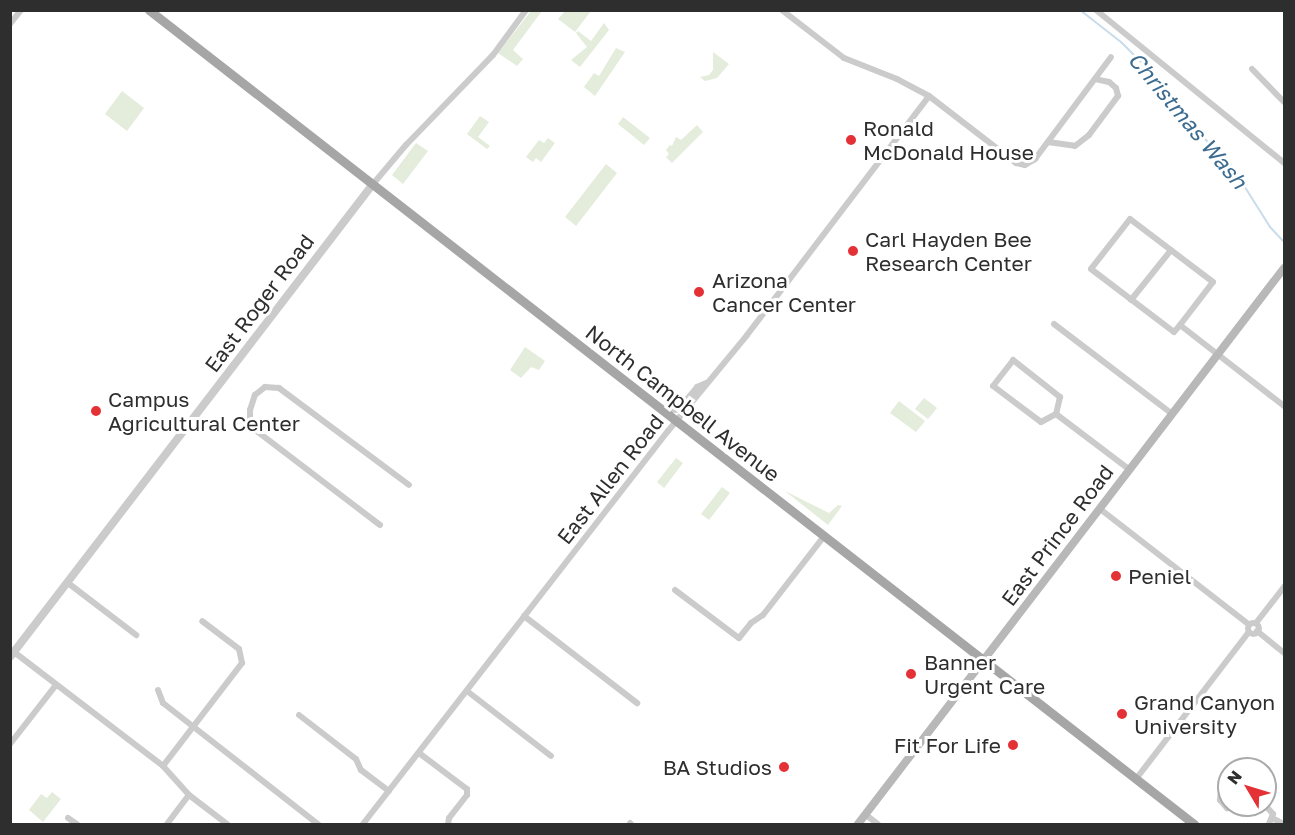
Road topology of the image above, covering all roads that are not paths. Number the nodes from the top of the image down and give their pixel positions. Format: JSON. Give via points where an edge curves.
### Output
{"nodes":[{"id":1,"x":21,"y":10,"type":"edge"},
{"id":2,"x":149,"y":10,"type":"edge"},
{"id":3,"x":526,"y":10,"type":"edge"},
{"id":4,"x":782,"y":10,"type":"edge"},
{"id":5,"x":1096,"y":10,"type":"edge"},
{"id":6,"x":10,"y":24,"type":"edge"},
{"id":7,"x":1111,"y":57,"type":"dead end"},
{"id":8,"x":1252,"y":69,"type":"dead end"},
{"id":9,"x":1095,"y":79,"type":"junction"},
{"id":10,"x":930,"y":96,"type":"junction"},
{"id":11,"x":1284,"y":102,"type":"edge"},
{"id":12,"x":1048,"y":142,"type":"junction"},
{"id":13,"x":1284,"y":163,"type":"edge"},
{"id":14,"x":373,"y":184,"type":"junction"},
{"id":15,"x":1171,"y":250,"type":"junction"},
{"id":16,"x":1284,"y":268,"type":"edge"},
{"id":17,"x":1131,"y":300,"type":"junction"},
{"id":18,"x":1054,"y":324,"type":"dead end"},
{"id":19,"x":1180,"y":325,"type":"junction"},
{"id":20,"x":1218,"y":354,"type":"junction"},
{"id":21,"x":706,"y":383,"type":"dead end"},
{"id":22,"x":1284,"y":406,"type":"edge"},
{"id":23,"x":661,"y":408,"type":"junction"},
{"id":24,"x":1056,"y":414,"type":"junction"},
{"id":25,"x":1172,"y":414,"type":"junction"},
{"id":26,"x":677,"y":420,"type":"junction"},
{"id":27,"x":1130,"y":470,"type":"junction"},
{"id":28,"x":409,"y":485,"type":"dead end"},
{"id":29,"x":1100,"y":509,"type":"junction"},
{"id":30,"x":380,"y":525,"type":"dead end"},
{"id":31,"x":825,"y":536,"type":"junction"},
{"id":32,"x":68,"y":583,"type":"junction"},
{"id":33,"x":1284,"y":587,"type":"edge"},
{"id":34,"x":675,"y":590,"type":"dead end"},
{"id":35,"x":524,"y":616,"type":"junction"},
{"id":36,"x":202,"y":621,"type":"dead end"},
{"id":37,"x":1256,"y":623,"type":"junction"},
{"id":38,"x":1248,"y":624,"type":"junction"},
{"id":39,"x":1257,"y":631,"type":"junction"},
{"id":40,"x":1249,"y":632,"type":"junction"},
{"id":41,"x":136,"y":635,"type":"dead end"},
{"id":42,"x":1284,"y":653,"type":"edge"},
{"id":43,"x":12,"y":654,"type":"edge"},
{"id":44,"x":984,"y":660,"type":"junction"},
{"id":45,"x":56,"y":685,"type":"junction"},
{"id":46,"x":158,"y":690,"type":"dead end"},
{"id":47,"x":467,"y":691,"type":"junction"},
{"id":48,"x":637,"y":702,"type":"dead end"},
{"id":49,"x":299,"y":716,"type":"dead end"},
{"id":50,"x":195,"y":726,"type":"junction"},
{"id":51,"x":10,"y":744,"type":"edge"},
{"id":52,"x":419,"y":753,"type":"junction"},
{"id":53,"x":552,"y":756,"type":"dead end"},
{"id":54,"x":163,"y":766,"type":"junction"},
{"id":55,"x":1136,"y":779,"type":"junction"},
{"id":56,"x":389,"y":791,"type":"junction"},
{"id":57,"x":189,"y":795,"type":"junction"},
{"id":58,"x":866,"y":815,"type":"junction"},
{"id":59,"x":68,"y":818,"type":"dead end"},
{"id":60,"x":1270,"y":821,"type":"edge"},
{"id":61,"x":1284,"y":824,"type":"edge"},
{"id":62,"x":77,"y":825,"type":"edge"},
{"id":63,"x":167,"y":825,"type":"edge"},
{"id":64,"x":227,"y":825,"type":"edge"},
{"id":65,"x":318,"y":825,"type":"edge"},
{"id":66,"x":363,"y":825,"type":"edge"},
{"id":67,"x":448,"y":825,"type":"edge"},
{"id":68,"x":858,"y":825,"type":"edge"},
{"id":69,"x":878,"y":825,"type":"edge"},
{"id":70,"x":1194,"y":825,"type":"edge"}],
"edges":[{"from":1,"to":6,"type":"street"},
{"from":2,"to":14,"type":"main road","name":"North Campbell Avenue"},
{"from":3,"to":14,"type":"street","name":"East Roger Road","via":[[493,55]]},
{"from":4,"to":10,"type":"street","via":[[844,58]]},
{"from":5,"to":13,"type":"street"},
{"from":7,"to":9,"type":"street"},
{"from":8,"to":11,"type":"street"},
{"from":9,"to":12,"type":"street"},
{"from":9,"to":12,"type":"street","via":[[1108,82],[1116,88],[1118,96],[1089,135],[1075,146]]},
{"from":10,"to":12,"type":"street","via":[[1016,163],[1025,165],[1035,159]]},
{"from":10,"to":26,"type":"street","name":"East Allen Road"},
{"from":14,"to":23,"type":"main road","name":"North Campbell Avenue"},
{"from":14,"to":32,"type":"street","name":"East Roger Road"},
{"from":15,"to":17,"type":"street"},
{"from":15,"to":17,"type":"street","via":[[1130,219],[1092,269]]},
{"from":15,"to":19,"type":"street","via":[[1213,282]]},
{"from":16,"to":20,"type":"main road","name":"East Prince Road"},
{"from":17,"to":19,"type":"street","via":[[1174,332]]},
{"from":18,"to":25,"type":"street"},
{"from":19,"to":20,"type":"street"},
{"from":20,"to":22,"type":"street"},
{"from":20,"to":25,"type":"main road","name":"East Prince Road"},
{"from":21,"to":23,"type":"street","via":[[697,387],[678,410]]},
{"from":23,"to":26,"type":"main road","name":"North Campbell Avenue"},
{"from":24,"to":24,"type":"street","via":[[1060,397],[1013,360],[993,386],[1041,422]]},
{"from":24,"to":27,"type":"street"},
{"from":25,"to":27,"type":"main road","name":"East Prince Road"},
{"from":26,"to":31,"type":"main road","name":"North Campbell Avenue"},
{"from":26,"to":35,"type":"street","name":"East Allen Road"},
{"from":27,"to":29,"type":"main road","name":"East Prince Road"},
{"from":28,"to":30,"type":"street","via":[[279,388],[265,387],[255,395],[250,426]]},
{"from":29,"to":38,"type":"street"},
{"from":29,"to":44,"type":"main road","name":"East Prince Road"},
{"from":31,"to":34,"type":"street","via":[[763,615],[739,638]]},
{"from":31,"to":44,"type":"main road","name":"North Campbell Avenue"},
{"from":32,"to":41,"type":"street"},
{"from":32,"to":43,"type":"street","name":"East Roger Road"},
{"from":33,"to":37,"type":"street"},
{"from":35,"to":47,"type":"street","name":"East Allen Road"},
{"from":35,"to":48,"type":"street"},
{"from":36,"to":50,"type":"street","via":[[239,649],[242,663]]},
{"from":37,"to":38,"type":"street"},
{"from":37,"to":39,"type":"street"},
{"from":38,"to":40,"type":"street"},
{"from":39,"to":40,"type":"street"},
{"from":39,"to":42,"type":"street"},
{"from":40,"to":55,"type":"street"},
{"from":43,"to":45,"type":"street"},
{"from":44,"to":55,"type":"main road","name":"North Campbell Avenue"},
{"from":44,"to":58,"type":"main road","name":"East Prince Road"},
{"from":45,"to":51,"type":"street"},
{"from":45,"to":54,"type":"street"},
{"from":46,"to":50,"type":"street","via":[[163,703]]},
{"from":47,"to":52,"type":"street","name":"East Allen Road"},
{"from":47,"to":53,"type":"street"},
{"from":49,"to":56,"type":"street","via":[[356,759],[361,770]]},
{"from":50,"to":54,"type":"street"},
{"from":50,"to":65,"type":"street"},
{"from":52,"to":56,"type":"street","name":"East Allen Road"},
{"from":52,"to":67,"type":"street","via":[[467,789]]},
{"from":54,"to":57,"type":"street"},
{"from":55,"to":70,"type":"main road","name":"North Campbell Avenue"},
{"from":56,"to":66,"type":"street","name":"East Allen Road"},
{"from":57,"to":63,"type":"street"},
{"from":57,"to":64,"type":"street"},
{"from":58,"to":68,"type":"main road","name":"East Prince Road"},
{"from":58,"to":69,"type":"street"},
{"from":59,"to":62,"type":"street"},
{"from":60,"to":61,"type":"street"}]}
